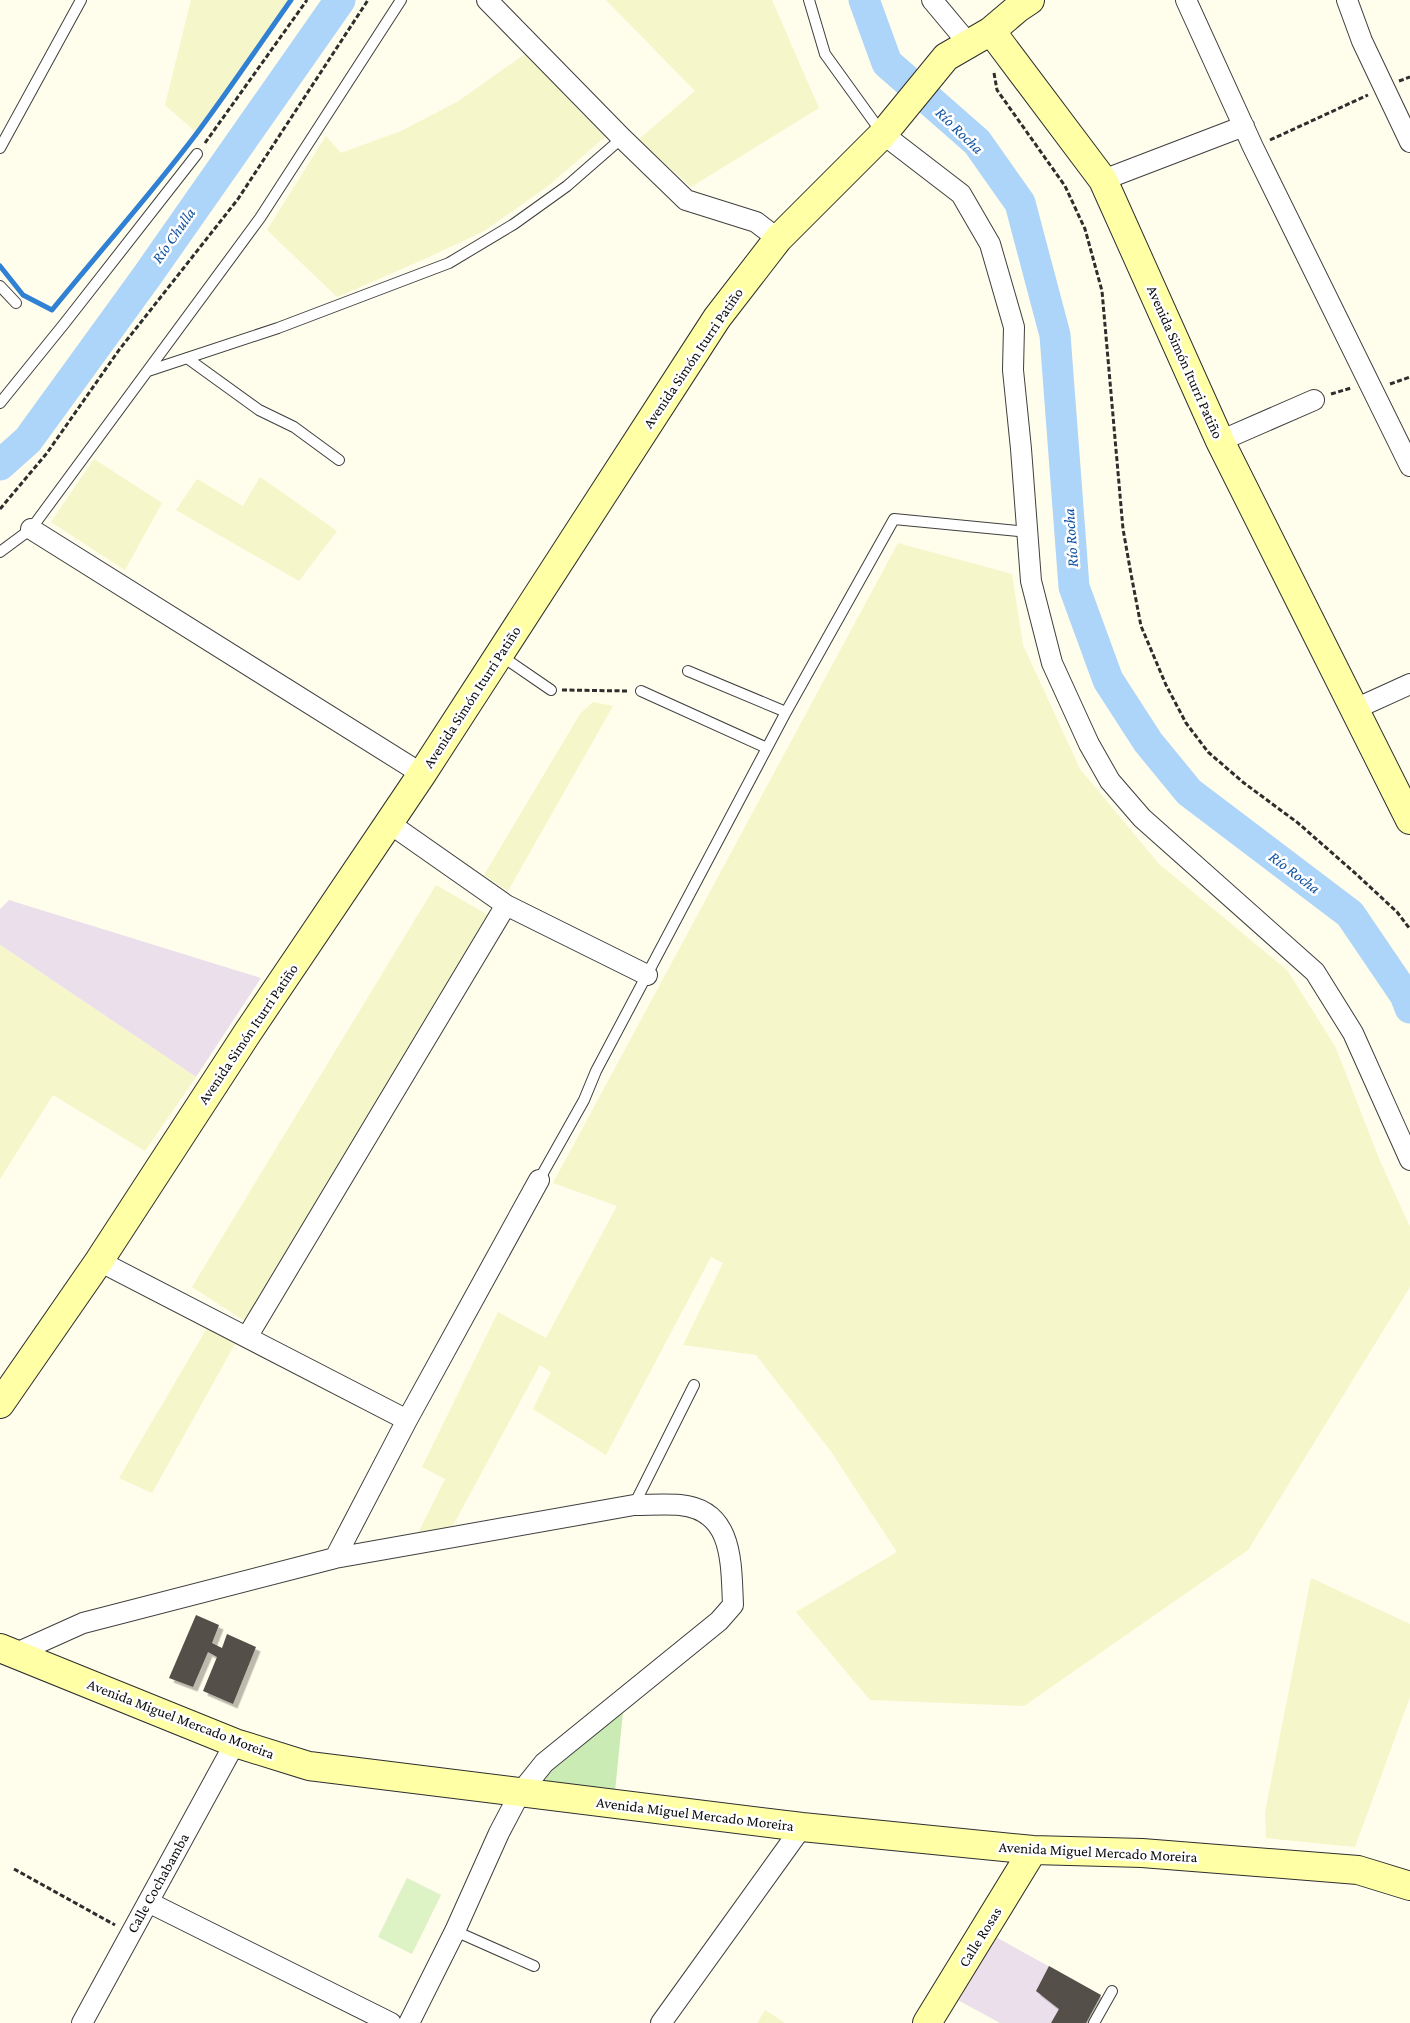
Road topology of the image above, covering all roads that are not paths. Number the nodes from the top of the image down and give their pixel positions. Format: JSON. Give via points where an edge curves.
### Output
{"nodes":[{"id":1,"x":81,"y":0,"type":"edge"},
{"id":2,"x":400,"y":0,"type":"edge"},
{"id":3,"x":487,"y":0,"type":"edge"},
{"id":4,"x":809,"y":0,"type":"edge"},
{"id":5,"x":932,"y":0,"type":"edge"},
{"id":6,"x":1186,"y":0,"type":"edge"},
{"id":7,"x":1347,"y":0,"type":"edge"},
{"id":8,"x":1020,"y":3,"type":"edge"},
{"id":9,"x":968,"y":44,"type":"junction"},
{"id":10,"x":890,"y":125,"type":"junction"},
{"id":11,"x":1244,"y":126,"type":"junction"},
{"id":12,"x":622,"y":138,"type":"junction"},
{"id":13,"x":1410,"y":142,"type":"edge"},
{"id":14,"x":0,"y":148,"type":"edge"},
{"id":15,"x":197,"y":154,"type":"road end"},
{"id":16,"x":1103,"y":180,"type":"junction"},
{"id":17,"x":778,"y":239,"type":"junction"},
{"id":18,"x":0,"y":286,"type":"edge"},
{"id":19,"x":16,"y":303,"type":"dead end"},
{"id":20,"x":187,"y":358,"type":"junction"},
{"id":21,"x":148,"y":371,"type":"junction"},
{"id":22,"x":1314,"y":400,"type":"road end"},
{"id":23,"x":0,"y":403,"type":"edge"},
{"id":24,"x":1220,"y":441,"type":"junction"},
{"id":25,"x":340,"y":460,"type":"dead end"},
{"id":26,"x":1410,"y":466,"type":"edge"},
{"id":27,"x":31,"y":529,"type":"junction"},
{"id":28,"x":1028,"y":532,"type":"junction"},
{"id":29,"x":0,"y":552,"type":"edge"},
{"id":30,"x":500,"y":655,"type":"junction"},
{"id":31,"x":688,"y":671,"type":"dead end"},
{"id":32,"x":1410,"y":684,"type":"edge"},
{"id":33,"x":551,"y":690,"type":"road end"},
{"id":34,"x":641,"y":692,"type":"road end"},
{"id":35,"x":1355,"y":709,"type":"junction"},
{"id":36,"x":786,"y":712,"type":"junction"},
{"id":37,"x":766,"y":748,"type":"junction"},
{"id":38,"x":422,"y":774,"type":"junction"},
{"id":39,"x":1410,"y":820,"type":"edge"},
{"id":40,"x":389,"y":824,"type":"junction"},
{"id":41,"x":506,"y":905,"type":"junction"},
{"id":42,"x":647,"y":975,"type":"junction"},
{"id":43,"x":1410,"y":1160,"type":"edge"},
{"id":44,"x":540,"y":1180,"type":"joint"},
{"id":45,"x":99,"y":1261,"type":"junction"},
{"id":46,"x":247,"y":1337,"type":"junction"},
{"id":47,"x":694,"y":1385,"type":"dead end"},
{"id":48,"x":0,"y":1404,"type":"edge"},
{"id":49,"x":407,"y":1420,"type":"junction"},
{"id":50,"x":634,"y":1505,"type":"junction"},
{"id":51,"x":335,"y":1558,"type":"junction"},
{"id":52,"x":7,"y":1651,"type":"edge"},
{"id":53,"x":235,"y":1743,"type":"junction"},
{"id":54,"x":520,"y":1793,"type":"junction"},
{"id":55,"x":802,"y":1827,"type":"junction"},
{"id":56,"x":1033,"y":1850,"type":"junction"},
{"id":57,"x":1410,"y":1886,"type":"edge"},
{"id":58,"x":148,"y":1902,"type":"junction"},
{"id":59,"x":454,"y":1931,"type":"junction"},
{"id":60,"x":534,"y":1966,"type":"dead end"},
{"id":61,"x":1112,"y":1990,"type":"dead end"},
{"id":62,"x":82,"y":2023,"type":"edge"},
{"id":63,"x":391,"y":2023,"type":"edge"},
{"id":64,"x":408,"y":2023,"type":"edge"},
{"id":65,"x":661,"y":2023,"type":"edge"},
{"id":66,"x":927,"y":2023,"type":"edge"},
{"id":67,"x":1094,"y":2023,"type":"edge"}],
"edges":[{"from":1,"to":14,"type":"lane"},
{"from":2,"to":21,"type":"lane","via":[[260,218]]},
{"from":3,"to":12,"type":"street"},
{"from":4,"to":10,"type":"lane","via":[[825,54]]},
{"from":5,"to":9,"type":"street"},
{"from":6,"to":11,"type":"street"},
{"from":7,"to":13,"type":"street","via":[[1362,41]]},
{"from":8,"to":9,"type":"street","name":"Avenida Simón Iturri Patiño"},
{"from":9,"to":10,"type":"street","name":"Avenida Simón Iturri Patiño"},
{"from":9,"to":16,"type":"street","name":"Avenida Simón Iturri Patiño"},
{"from":10,"to":17,"type":"street","name":"Avenida Simón Iturri Patiño"},
{"from":10,"to":28,"type":"street","via":[[961,194],[990,244],[1014,327],[1013,370]]},
{"from":11,"to":16,"type":"street"},
{"from":11,"to":26,"type":"street"},
{"from":12,"to":17,"type":"street","via":[[686,200],[756,222]]},
{"from":12,"to":20,"type":"lane","via":[[559,192],[449,263],[278,328]]},
{"from":15,"to":23,"type":"lane"},
{"from":16,"to":24,"type":"street","name":"Avenida Simón Iturri Patiño"},
{"from":17,"to":30,"type":"street","name":"Avenida Simón Iturri Patiño","via":[[717,318]]},
{"from":18,"to":19,"type":"lane"},
{"from":20,"to":21,"type":"lane"},
{"from":20,"to":25,"type":"lane","via":[[259,410],[294,428]]},
{"from":21,"to":27,"type":"lane"},
{"from":22,"to":24,"type":"street"},
{"from":24,"to":35,"type":"street","name":"Avenida Simón Iturri Patiño"},
{"from":27,"to":29,"type":"lane"},
{"from":27,"to":38,"type":"street"},
{"from":28,"to":36,"type":"lane","via":[[894,519]]},
{"from":28,"to":43,"type":"street","via":[[1031,580],[1052,663],[1089,744],[1110,780],[1142,818],[1315,972],[1352,1033]]},
{"from":30,"to":33,"type":"lane"},
{"from":30,"to":38,"type":"street","name":"Avenida Simón Iturri Patiño"},
{"from":31,"to":36,"type":"lane"},
{"from":32,"to":35,"type":"street"},
{"from":34,"to":37,"type":"lane"},
{"from":35,"to":39,"type":"street","name":"Avenida Simón Iturri Patiño"},
{"from":36,"to":37,"type":"lane"},
{"from":37,"to":42,"type":"lane"},
{"from":38,"to":40,"type":"street","name":"Avenida Simón Iturri Patiño"},
{"from":40,"to":41,"type":"street"},
{"from":40,"to":45,"type":"street","name":"Avenida Simón Iturri Patiño"},
{"from":41,"to":42,"type":"street"},
{"from":41,"to":46,"type":"street"},
{"from":42,"to":44,"type":"lane"},
{"from":44,"to":49,"type":"street"},
{"from":45,"to":46,"type":"street"},
{"from":45,"to":48,"type":"street","name":"Avenida Simón Iturri Patiño"},
{"from":46,"to":49,"type":"street"},
{"from":47,"to":50,"type":"lane"},
{"from":49,"to":51,"type":"street"},
{"from":50,"to":51,"type":"street"},
{"from":50,"to":54,"type":"street","via":[[682,1505],[706,1513],[721,1527],[730,1561],[733,1605],[719,1621],[544,1763]]},
{"from":51,"to":52,"type":"street","via":[[83,1623]]},
{"from":52,"to":53,"type":"street","name":"Avenida Miguel Mercado Moreira"},
{"from":53,"to":54,"type":"street","name":"Avenida Miguel Mercado Moreira","via":[[309,1766]]},
{"from":53,"to":58,"type":"street","name":"Calle Cochabamba"},
{"from":54,"to":55,"type":"street","name":"Avenida Miguel Mercado Moreira"},
{"from":54,"to":59,"type":"street"},
{"from":55,"to":56,"type":"street","name":"Avenida Miguel Mercado Moreira"},
{"from":55,"to":65,"type":"street"},
{"from":56,"to":57,"type":"street","name":"Avenida Miguel Mercado Moreira","via":[[1142,1853],[1358,1870]]},
{"from":56,"to":66,"type":"street","name":"Calle Rosas"},
{"from":58,"to":62,"type":"street","name":"Calle Cochabamba"},
{"from":58,"to":63,"type":"street"},
{"from":59,"to":60,"type":"lane"},
{"from":59,"to":64,"type":"street"},
{"from":61,"to":67,"type":"lane"}]}
